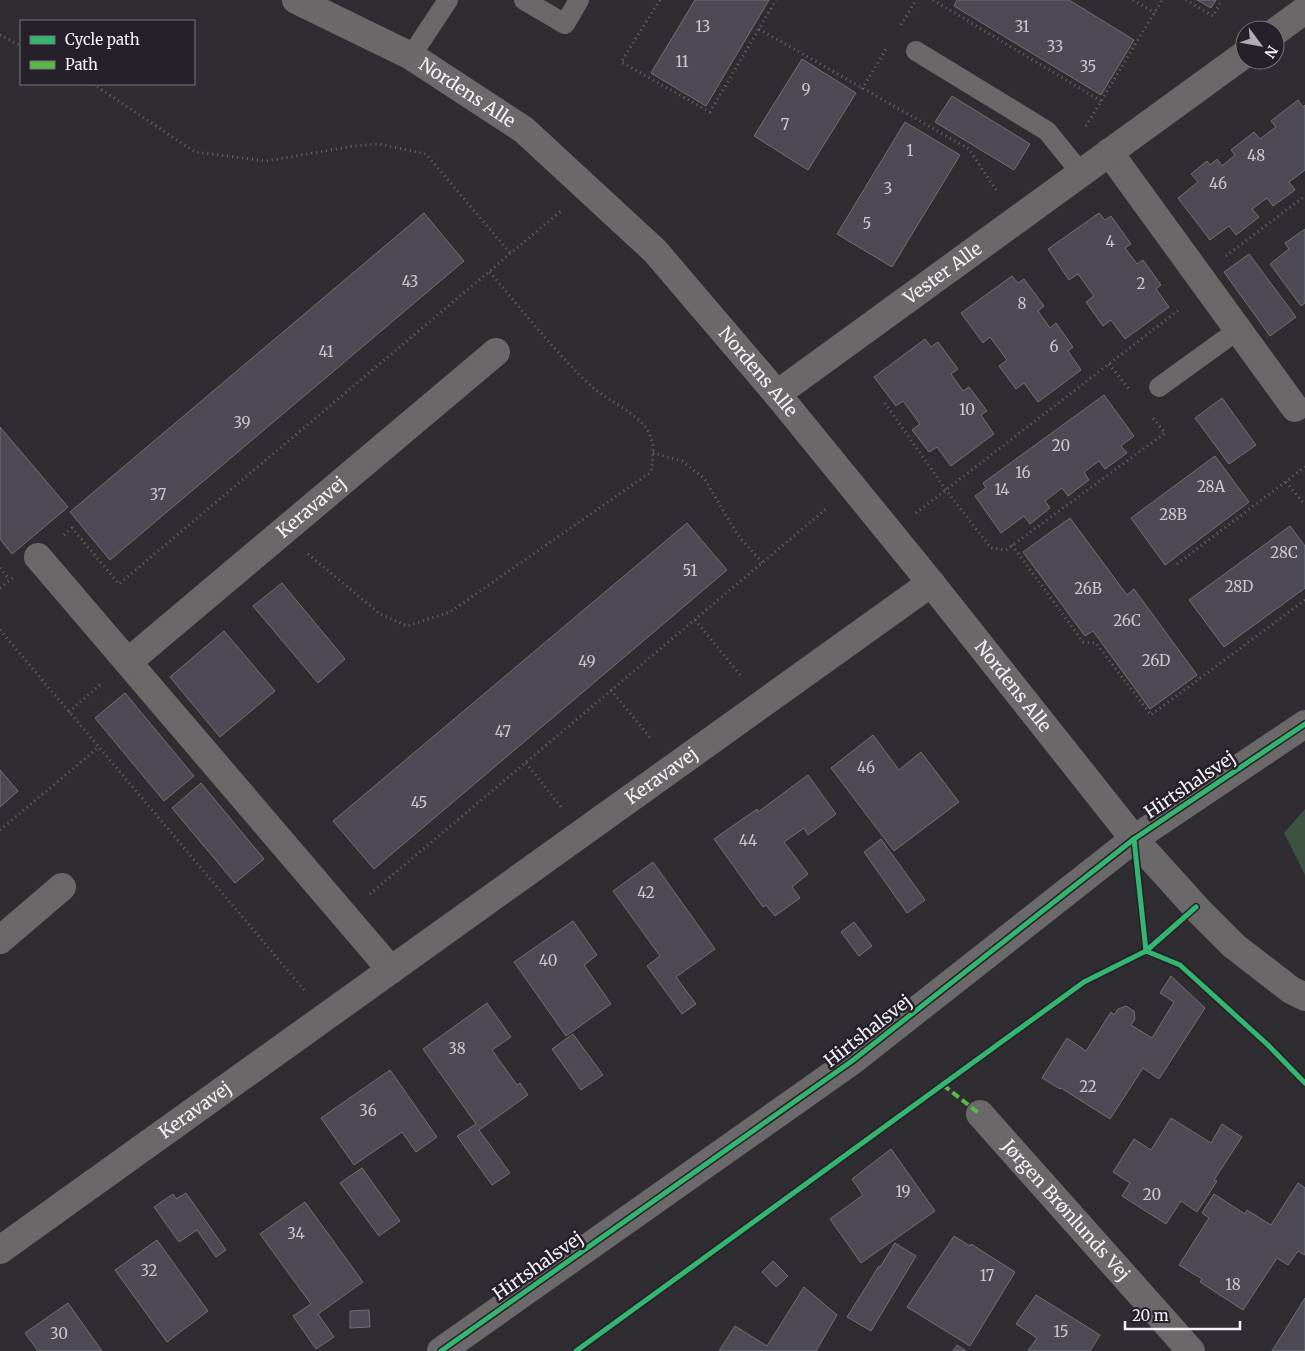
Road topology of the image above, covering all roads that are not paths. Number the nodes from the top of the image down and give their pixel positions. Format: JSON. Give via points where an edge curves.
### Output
{"nodes":[{"id":1,"x":296,"y":0,"type":"edge"},
{"id":2,"x":448,"y":0,"type":"edge"},
{"id":3,"x":524,"y":0,"type":"edge"},
{"id":4,"x":580,"y":0,"type":"edge"},
{"id":5,"x":1305,"y":10,"type":"edge"},
{"id":6,"x":1285,"y":25,"type":"edge"},
{"id":7,"x":916,"y":51,"type":"dead end"},
{"id":8,"x":411,"y":56,"type":"junction"},
{"id":9,"x":1235,"y":61,"type":"edge"},
{"id":10,"x":1109,"y":152,"type":"junction"},
{"id":11,"x":1074,"y":164,"type":"junction"},
{"id":12,"x":1238,"y":330,"type":"junction"},
{"id":13,"x":496,"y":352,"type":"dead end"},
{"id":14,"x":1159,"y":387,"type":"dead end"},
{"id":15,"x":777,"y":394,"type":"junction"},
{"id":16,"x":1295,"y":408,"type":"dead end"},
{"id":17,"x":38,"y":557,"type":"road end"},
{"id":18,"x":931,"y":583,"type":"junction"},
{"id":19,"x":128,"y":662,"type":"junction"},
{"id":20,"x":1305,"y":724,"type":"edge"},
{"id":21,"x":1134,"y":839,"type":"junction"},
{"id":22,"x":62,"y":887,"type":"dead end"},
{"id":23,"x":0,"y":940,"type":"edge"},
{"id":24,"x":392,"y":970,"type":"junction"},
{"id":25,"x":1305,"y":997,"type":"edge"},
{"id":26,"x":980,"y":1114,"type":"dead end"},
{"id":27,"x":0,"y":1250,"type":"edge"},
{"id":28,"x":441,"y":1351,"type":"edge"},
{"id":29,"x":1191,"y":1351,"type":"edge"}],
"edges":[{"from":1,"to":8,"type":"street","name":"Nordens Alle"},
{"from":2,"to":8,"type":"lane"},
{"from":3,"to":4,"type":"lane","via":[[565,24]]},
{"from":5,"to":6,"type":"street"},
{"from":7,"to":11,"type":"lane","via":[[1046,131]]},
{"from":8,"to":15,"type":"street","name":"Nordens Alle","via":[[524,130],[588,188],[655,251]]},
{"from":9,"to":10,"type":"street","name":"Vester Alle"},
{"from":10,"to":11,"type":"street","name":"Vester Alle"},
{"from":10,"to":12,"type":"street"},
{"from":11,"to":15,"type":"street","name":"Vester Alle","via":[[1016,220]]},
{"from":12,"to":14,"type":"lane"},
{"from":12,"to":16,"type":"street"},
{"from":13,"to":19,"type":"street","name":"Keravavej"},
{"from":15,"to":18,"type":"street","name":"Nordens Alle"},
{"from":17,"to":19,"type":"street"},
{"from":18,"to":21,"type":"street","name":"Nordens Alle"},
{"from":18,"to":24,"type":"street","name":"Keravavej"},
{"from":19,"to":24,"type":"street"},
{"from":20,"to":21,"type":"street","name":"Hirtshalsvej"},
{"from":21,"to":25,"type":"street","via":[[1234,946]]},
{"from":21,"to":28,"type":"street","name":"Hirtshalsvej","via":[[852,1061]]},
{"from":22,"to":23,"type":"street"},
{"from":24,"to":27,"type":"street","name":"Keravavej"},
{"from":26,"to":29,"type":"street","name":"Jørgen Brønlunds Vej"}]}
